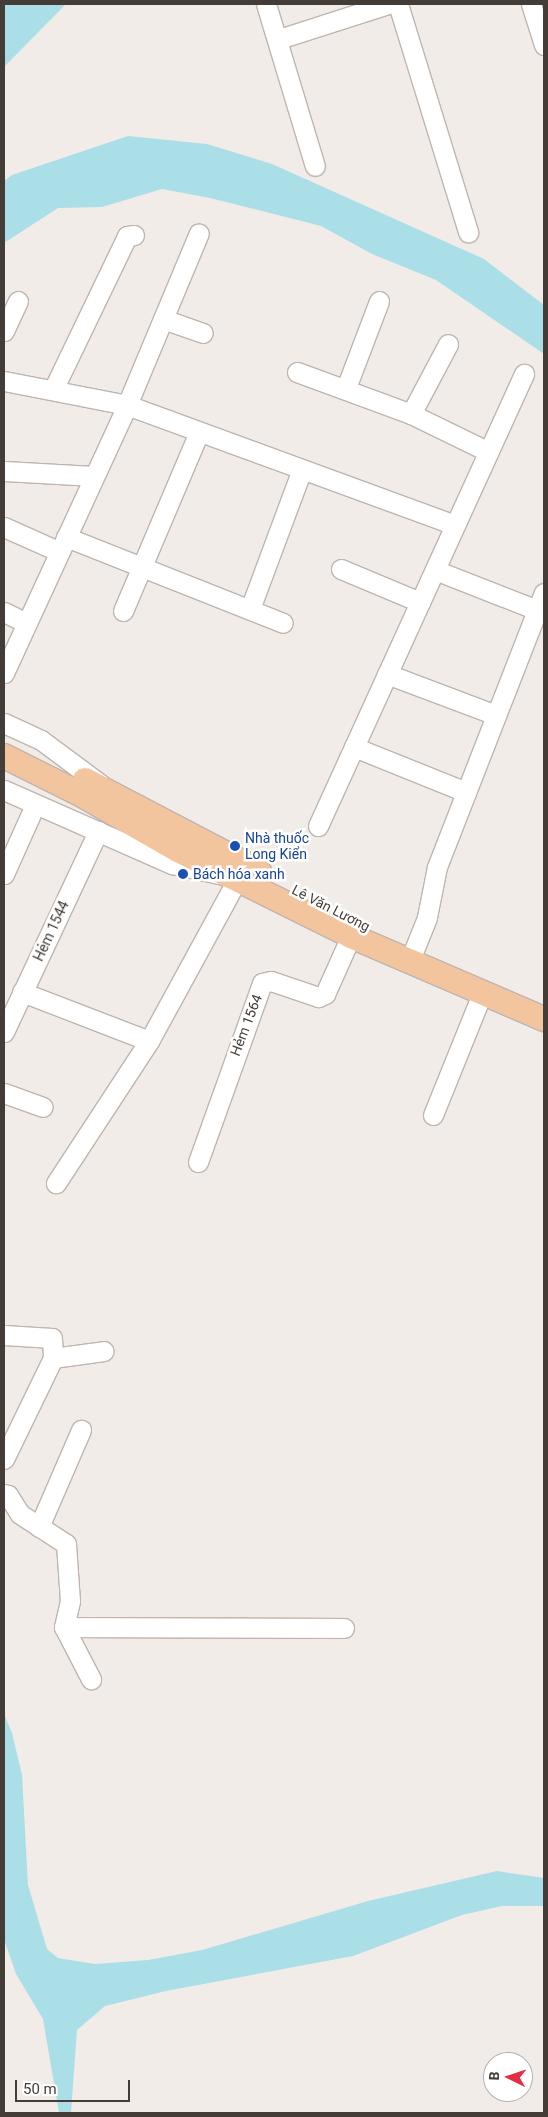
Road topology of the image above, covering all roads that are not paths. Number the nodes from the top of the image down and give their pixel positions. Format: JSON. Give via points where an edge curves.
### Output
{"nodes":[{"id":1,"x":266,"y":4,"type":"edge"},
{"id":2,"x":388,"y":4,"type":"edge"},
{"id":3,"x":398,"y":4,"type":"edge"},
{"id":4,"x":531,"y":4,"type":"edge"},
{"id":5,"x":279,"y":39,"type":"junction"},
{"id":6,"x":544,"y":45,"type":"edge"},
{"id":7,"x":315,"y":166,"type":"dead end"},
{"id":8,"x":468,"y":232,"type":"dead end"},
{"id":9,"x":200,"y":233,"type":"dead end"},
{"id":10,"x":134,"y":235,"type":"dead end"},
{"id":11,"x":379,"y":300,"type":"dead end"},
{"id":12,"x":18,"y":301,"type":"dead end"},
{"id":13,"x":163,"y":319,"type":"junction"},
{"id":14,"x":4,"y":331,"type":"edge"},
{"id":15,"x":203,"y":333,"type":"dead end"},
{"id":16,"x":448,"y":344,"type":"dead end"},
{"id":17,"x":297,"y":372,"type":"dead end"},
{"id":18,"x":524,"y":374,"type":"dead end"},
{"id":19,"x":4,"y":381,"type":"edge"},
{"id":20,"x":346,"y":388,"type":"junction"},
{"id":21,"x":54,"y":390,"type":"junction"},
{"id":22,"x":127,"y":405,"type":"junction"},
{"id":23,"x":411,"y":414,"type":"junction"},
{"id":24,"x":199,"y":432,"type":"junction"},
{"id":25,"x":487,"y":452,"type":"junction"},
{"id":26,"x":302,"y":468,"type":"junction"},
{"id":27,"x":4,"y":471,"type":"edge"},
{"id":28,"x":94,"y":476,"type":"junction"},
{"id":29,"x":455,"y":524,"type":"junction"},
{"id":30,"x":4,"y":527,"type":"edge"},
{"id":31,"x":63,"y":544,"type":"junction"},
{"id":32,"x":143,"y":566,"type":"junction"},
{"id":33,"x":341,"y":569,"type":"dead end"},
{"id":34,"x":435,"y":570,"type":"junction"},
{"id":35,"x":544,"y":593,"type":"edge"},
{"id":36,"x":420,"y":602,"type":"junction"},
{"id":37,"x":250,"y":609,"type":"junction"},
{"id":38,"x":537,"y":610,"type":"junction"},
{"id":39,"x":123,"y":611,"type":"dead end"},
{"id":40,"x":4,"y":612,"type":"edge"},
{"id":41,"x":27,"y":623,"type":"junction"},
{"id":42,"x":283,"y":623,"type":"dead end"},
{"id":43,"x":4,"y":673,"type":"edge"},
{"id":44,"x":387,"y":674,"type":"junction"},
{"id":45,"x":496,"y":715,"type":"junction"},
{"id":46,"x":4,"y":723,"type":"edge"},
{"id":47,"x":4,"y":739,"type":"edge"},
{"id":48,"x":354,"y":747,"type":"junction"},
{"id":49,"x":4,"y":756,"type":"edge"},
{"id":50,"x":4,"y":790,"type":"edge"},
{"id":51,"x":466,"y":792,"type":"junction"},
{"id":52,"x":115,"y":795,"type":"junction"},
{"id":53,"x":35,"y":805,"type":"junction"},
{"id":54,"x":318,"y":826,"type":"dead end"},
{"id":55,"x":98,"y":831,"type":"junction"},
{"id":56,"x":4,"y":874,"type":"edge"},
{"id":57,"x":238,"y":878,"type":"junction"},
{"id":58,"x":351,"y":936,"type":"junction"},
{"id":59,"x":414,"y":950,"type":"junction"},
{"id":60,"x":437,"y":970,"type":"junction"},
{"id":61,"x":22,"y":992,"type":"junction"},
{"id":62,"x":482,"y":994,"type":"junction"},
{"id":63,"x":544,"y":1019,"type":"edge"},
{"id":64,"x":4,"y":1032,"type":"edge"},
{"id":65,"x":149,"y":1041,"type":"junction"},
{"id":66,"x":4,"y":1093,"type":"edge"},
{"id":67,"x":44,"y":1107,"type":"dead end"},
{"id":68,"x":433,"y":1115,"type":"dead end"},
{"id":69,"x":198,"y":1162,"type":"dead end"},
{"id":70,"x":56,"y":1183,"type":"dead end"},
{"id":71,"x":4,"y":1336,"type":"edge"},
{"id":72,"x":104,"y":1351,"type":"dead end"},
{"id":73,"x":53,"y":1358,"type":"junction"},
{"id":74,"x":81,"y":1430,"type":"dead end"},
{"id":75,"x":4,"y":1459,"type":"edge"},
{"id":76,"x":4,"y":1494,"type":"edge"},
{"id":77,"x":39,"y":1527,"type":"junction"},
{"id":78,"x":64,"y":1627,"type":"junction"},
{"id":79,"x":344,"y":1628,"type":"dead end"},
{"id":80,"x":92,"y":1679,"type":"dead end"}],
"edges":[{"from":1,"to":5,"type":"street"},
{"from":2,"to":5,"type":"street"},
{"from":3,"to":8,"type":"street"},
{"from":4,"to":6,"type":"street"},
{"from":5,"to":7,"type":"street"},
{"from":9,"to":13,"type":"street"},
{"from":10,"to":21,"type":"street","via":[[128,236]]},
{"from":11,"to":20,"type":"street"},
{"from":12,"to":14,"type":"street"},
{"from":13,"to":15,"type":"street"},
{"from":13,"to":22,"type":"street"},
{"from":16,"to":23,"type":"street"},
{"from":17,"to":20,"type":"street"},
{"from":18,"to":25,"type":"street"},
{"from":19,"to":21,"type":"street"},
{"from":20,"to":23,"type":"street"},
{"from":21,"to":22,"type":"street"},
{"from":22,"to":24,"type":"street"},
{"from":22,"to":28,"type":"street"},
{"from":23,"to":25,"type":"street"},
{"from":24,"to":26,"type":"street"},
{"from":24,"to":32,"type":"street"},
{"from":25,"to":29,"type":"street"},
{"from":26,"to":29,"type":"street"},
{"from":26,"to":37,"type":"street"},
{"from":27,"to":28,"type":"street"},
{"from":28,"to":31,"type":"street"},
{"from":29,"to":34,"type":"street"},
{"from":30,"to":31,"type":"street"},
{"from":31,"to":32,"type":"street"},
{"from":31,"to":41,"type":"street"},
{"from":32,"to":37,"type":"street"},
{"from":32,"to":39,"type":"street"},
{"from":33,"to":36,"type":"street"},
{"from":34,"to":36,"type":"street"},
{"from":34,"to":38,"type":"street"},
{"from":35,"to":38,"type":"street"},
{"from":36,"to":44,"type":"street"},
{"from":37,"to":42,"type":"street"},
{"from":38,"to":45,"type":"street"},
{"from":40,"to":41,"type":"street"},
{"from":41,"to":43,"type":"street"},
{"from":44,"to":45,"type":"street"},
{"from":44,"to":48,"type":"street"},
{"from":45,"to":51,"type":"street"},
{"from":46,"to":52,"type":"street","name":"Lê Văn Lương","via":[[42,740]]},
{"from":47,"to":52,"type":"main road","name":"Lê Văn Lương"},
{"from":48,"to":51,"type":"street"},
{"from":48,"to":54,"type":"street"},
{"from":49,"to":57,"type":"main road","name":"Lê Văn Lương","via":[[84,796],[178,850]]},
{"from":50,"to":53,"type":"street","name":"Lê Văn Lương"},
{"from":51,"to":59,"type":"street","via":[[437,867],[427,917]]},
{"from":52,"to":59,"type":"main road","name":"Lê Văn Lương"},
{"from":53,"to":55,"type":"street","name":"Lê Văn Lương"},
{"from":53,"to":56,"type":"street"},
{"from":55,"to":57,"type":"street","name":"Lê Văn Lương","via":[[172,864]]},
{"from":55,"to":61,"type":"street","name":"Hẻm 1544"},
{"from":57,"to":58,"type":"main road","name":"Lê Văn Lương"},
{"from":57,"to":65,"type":"street"},
{"from":58,"to":60,"type":"main road","name":"Lê Văn Lương","via":[[407,962]]},
{"from":58,"to":69,"type":"street","name":"Hẻm 1564","via":[[325,994],[318,997],[270,980],[262,983]]},
{"from":59,"to":60,"type":"main road","name":"Lê Văn Lương"},
{"from":60,"to":62,"type":"main road","name":"Lê Văn Lương"},
{"from":61,"to":64,"type":"street","name":"Hẻm 1544"},
{"from":61,"to":65,"type":"street"},
{"from":62,"to":63,"type":"main road","name":"Lê Văn Lương"},
{"from":62,"to":68,"type":"street"},
{"from":65,"to":70,"type":"street"},
{"from":66,"to":67,"type":"street"},
{"from":71,"to":73,"type":"street","via":[[52,1338]]},
{"from":72,"to":73,"type":"street"},
{"from":73,"to":75,"type":"street"},
{"from":74,"to":77,"type":"street"},
{"from":76,"to":77,"type":"street","via":[[20,1514]]},
{"from":77,"to":78,"type":"street","via":[[66,1544],[70,1601]]},
{"from":78,"to":79,"type":"street"},
{"from":78,"to":80,"type":"street"}]}
